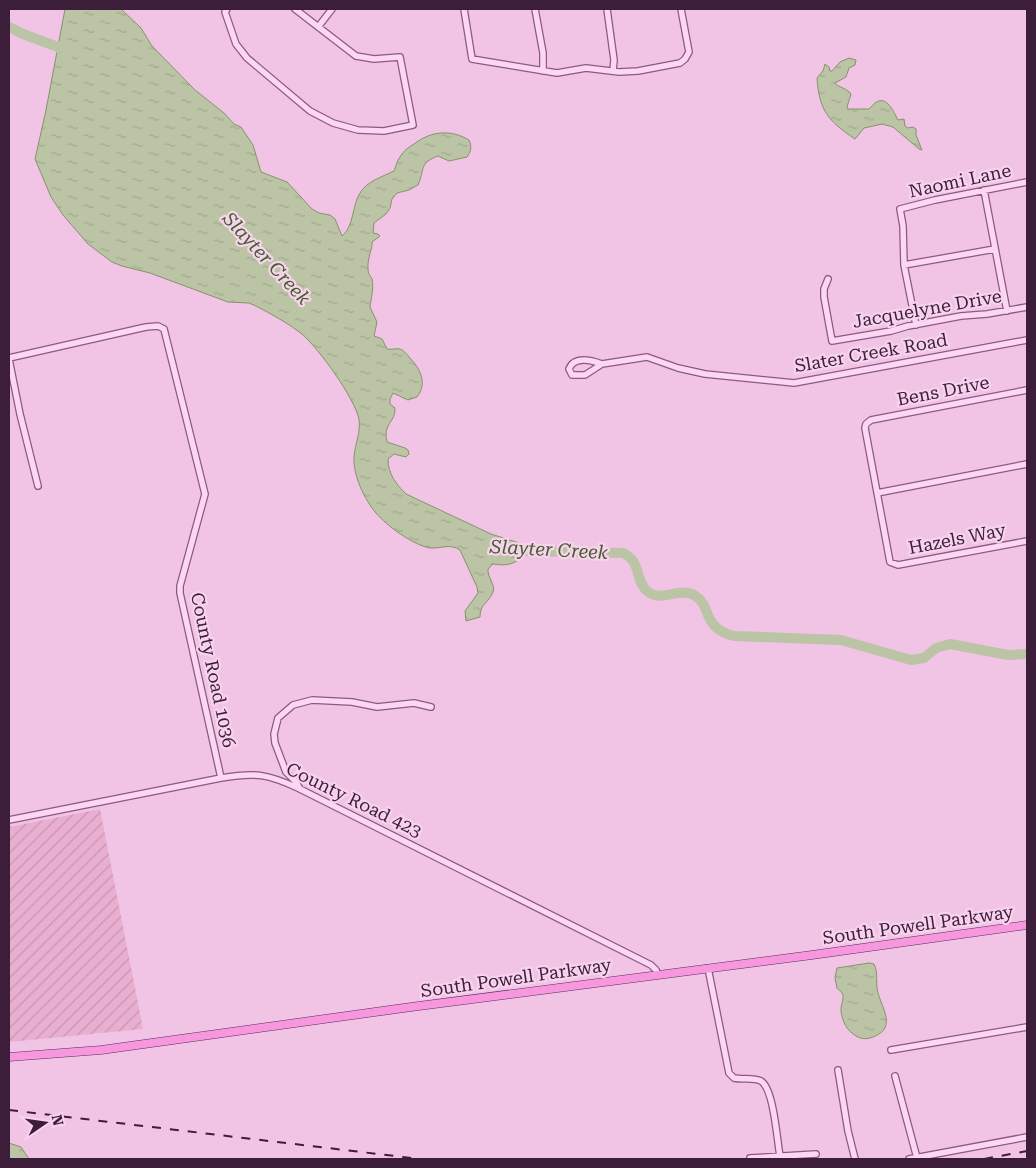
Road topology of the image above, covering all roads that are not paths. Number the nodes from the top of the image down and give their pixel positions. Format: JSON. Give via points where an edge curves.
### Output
{"nodes":[{"id":1,"x":227,"y":9,"type":"edge"},
{"id":2,"x":296,"y":9,"type":"edge"},
{"id":3,"x":332,"y":9,"type":"edge"},
{"id":4,"x":464,"y":9,"type":"edge"},
{"id":5,"x":535,"y":9,"type":"edge"},
{"id":6,"x":606,"y":9,"type":"edge"},
{"id":7,"x":681,"y":9,"type":"edge"},
{"id":8,"x":318,"y":27,"type":"junction"},
{"id":9,"x":613,"y":70,"type":"junction"},
{"id":10,"x":543,"y":71,"type":"junction"},
{"id":11,"x":1027,"y":182,"type":"edge"},
{"id":12,"x":984,"y":190,"type":"junction"},
{"id":13,"x":995,"y":249,"type":"junction"},
{"id":14,"x":904,"y":266,"type":"junction"},
{"id":15,"x":828,"y":279,"type":"dead end"},
{"id":16,"x":1027,"y":307,"type":"edge"},
{"id":17,"x":1007,"y":310,"type":"junction"},
{"id":18,"x":916,"y":325,"type":"junction"},
{"id":19,"x":1027,"y":340,"type":"edge"},
{"id":20,"x":9,"y":359,"type":"edge"},
{"id":21,"x":602,"y":364,"type":"junction"},
{"id":22,"x":1027,"y":390,"type":"edge"},
{"id":23,"x":1027,"y":464,"type":"edge"},
{"id":24,"x":38,"y":486,"type":"dead end"},
{"id":25,"x":877,"y":493,"type":"junction"},
{"id":26,"x":1027,"y":541,"type":"edge"},
{"id":27,"x":431,"y":707,"type":"dead end"},
{"id":28,"x":283,"y":764,"type":"junction"},
{"id":29,"x":273,"y":777,"type":"junction"},
{"id":30,"x":221,"y":778,"type":"junction"},
{"id":31,"x":300,"y":789,"type":"junction"},
{"id":32,"x":9,"y":820,"type":"edge"},
{"id":33,"x":1027,"y":925,"type":"edge"},
{"id":34,"x":708,"y":968,"type":"junction"},
{"id":35,"x":658,"y":975,"type":"junction"},
{"id":36,"x":1027,"y":1027,"type":"edge"},
{"id":37,"x":891,"y":1050,"type":"dead end"},
{"id":38,"x":9,"y":1057,"type":"edge"},
{"id":39,"x":838,"y":1070,"type":"dead end"},
{"id":40,"x":895,"y":1076,"type":"dead end"},
{"id":41,"x":1027,"y":1137,"type":"edge"},
{"id":42,"x":816,"y":1154,"type":"dead end"},
{"id":43,"x":780,"y":1156,"type":"junction"},
{"id":44,"x":750,"y":1158,"type":"edge"},
{"id":45,"x":917,"y":1158,"type":"junction"},
{"id":46,"x":855,"y":1159,"type":"edge"},
{"id":47,"x":909,"y":1159,"type":"edge"}],
"edges":[{"from":1,"to":8,"type":"street","via":[[225,12],[236,44],[247,58],[310,111],[333,123],[358,130],[384,131],[413,125],[400,57],[374,59],[356,56]]},
{"from":2,"to":8,"type":"street"},
{"from":3,"to":8,"type":"street"},
{"from":4,"to":10,"type":"street","via":[[472,59]]},
{"from":5,"to":10,"type":"street"},
{"from":6,"to":9,"type":"street"},
{"from":7,"to":9,"type":"street","via":[[689,52],[686,59],[638,71]]},
{"from":9,"to":10,"type":"street"},
{"from":11,"to":12,"type":"street","name":"Naomi Lane"},
{"from":12,"to":13,"type":"street"},
{"from":12,"to":14,"type":"street","name":"Naomi Lane","via":[[900,210]]},
{"from":13,"to":14,"type":"street"},
{"from":13,"to":17,"type":"street"},
{"from":14,"to":18,"type":"street"},
{"from":15,"to":18,"type":"street","name":"Jacquelyne Drive","via":[[824,296],[832,341]]},
{"from":16,"to":17,"type":"street","name":"Jacquelyne Drive"},
{"from":17,"to":18,"type":"street","name":"Jacquelyne Drive"},
{"from":19,"to":21,"type":"street","name":"Slater Creek Road","via":[[794,383],[705,374],[647,358]]},
{"from":20,"to":24,"type":"street"},
{"from":20,"to":30,"type":"street","name":"County Road 1036","via":[[154,326],[163,327],[205,494],[180,593]]},
{"from":21,"to":21,"type":"street","name":"Slater Creek Road","via":[[577,361],[569,369],[572,375],[586,375]]},
{"from":22,"to":25,"type":"street","name":"Bens Drive","via":[[871,420],[865,428]]},
{"from":23,"to":25,"type":"street"},
{"from":25,"to":26,"type":"street","name":"Hazels Way","via":[[893,565]]},
{"from":27,"to":28,"type":"street","via":[[305,700],[297,703],[278,718],[274,729],[275,743]]},
{"from":28,"to":29,"type":"street","via":[[280,773]]},
{"from":28,"to":31,"type":"street"},
{"from":29,"to":30,"type":"street","name":"County Road 423","via":[[253,774]]},
{"from":29,"to":31,"type":"street","name":"County Road 423"},
{"from":30,"to":32,"type":"street","name":"County Road 423"},
{"from":31,"to":35,"type":"street","name":"County Road 423","via":[[652,965]]},
{"from":33,"to":34,"type":"main road","name":"South Powell Parkway"},
{"from":34,"to":35,"type":"main road","name":"South Powell Parkway"},
{"from":34,"to":43,"type":"street","via":[[729,1073],[734,1078],[760,1080],[767,1087]]},
{"from":35,"to":38,"type":"main road","name":"South Powell Parkway","via":[[101,1050]]},
{"from":36,"to":37,"type":"street"},
{"from":39,"to":46,"type":"street"},
{"from":40,"to":45,"type":"street"},
{"from":41,"to":45,"type":"street"},
{"from":42,"to":43,"type":"street"},
{"from":43,"to":44,"type":"street"},
{"from":45,"to":47,"type":"street"}]}
